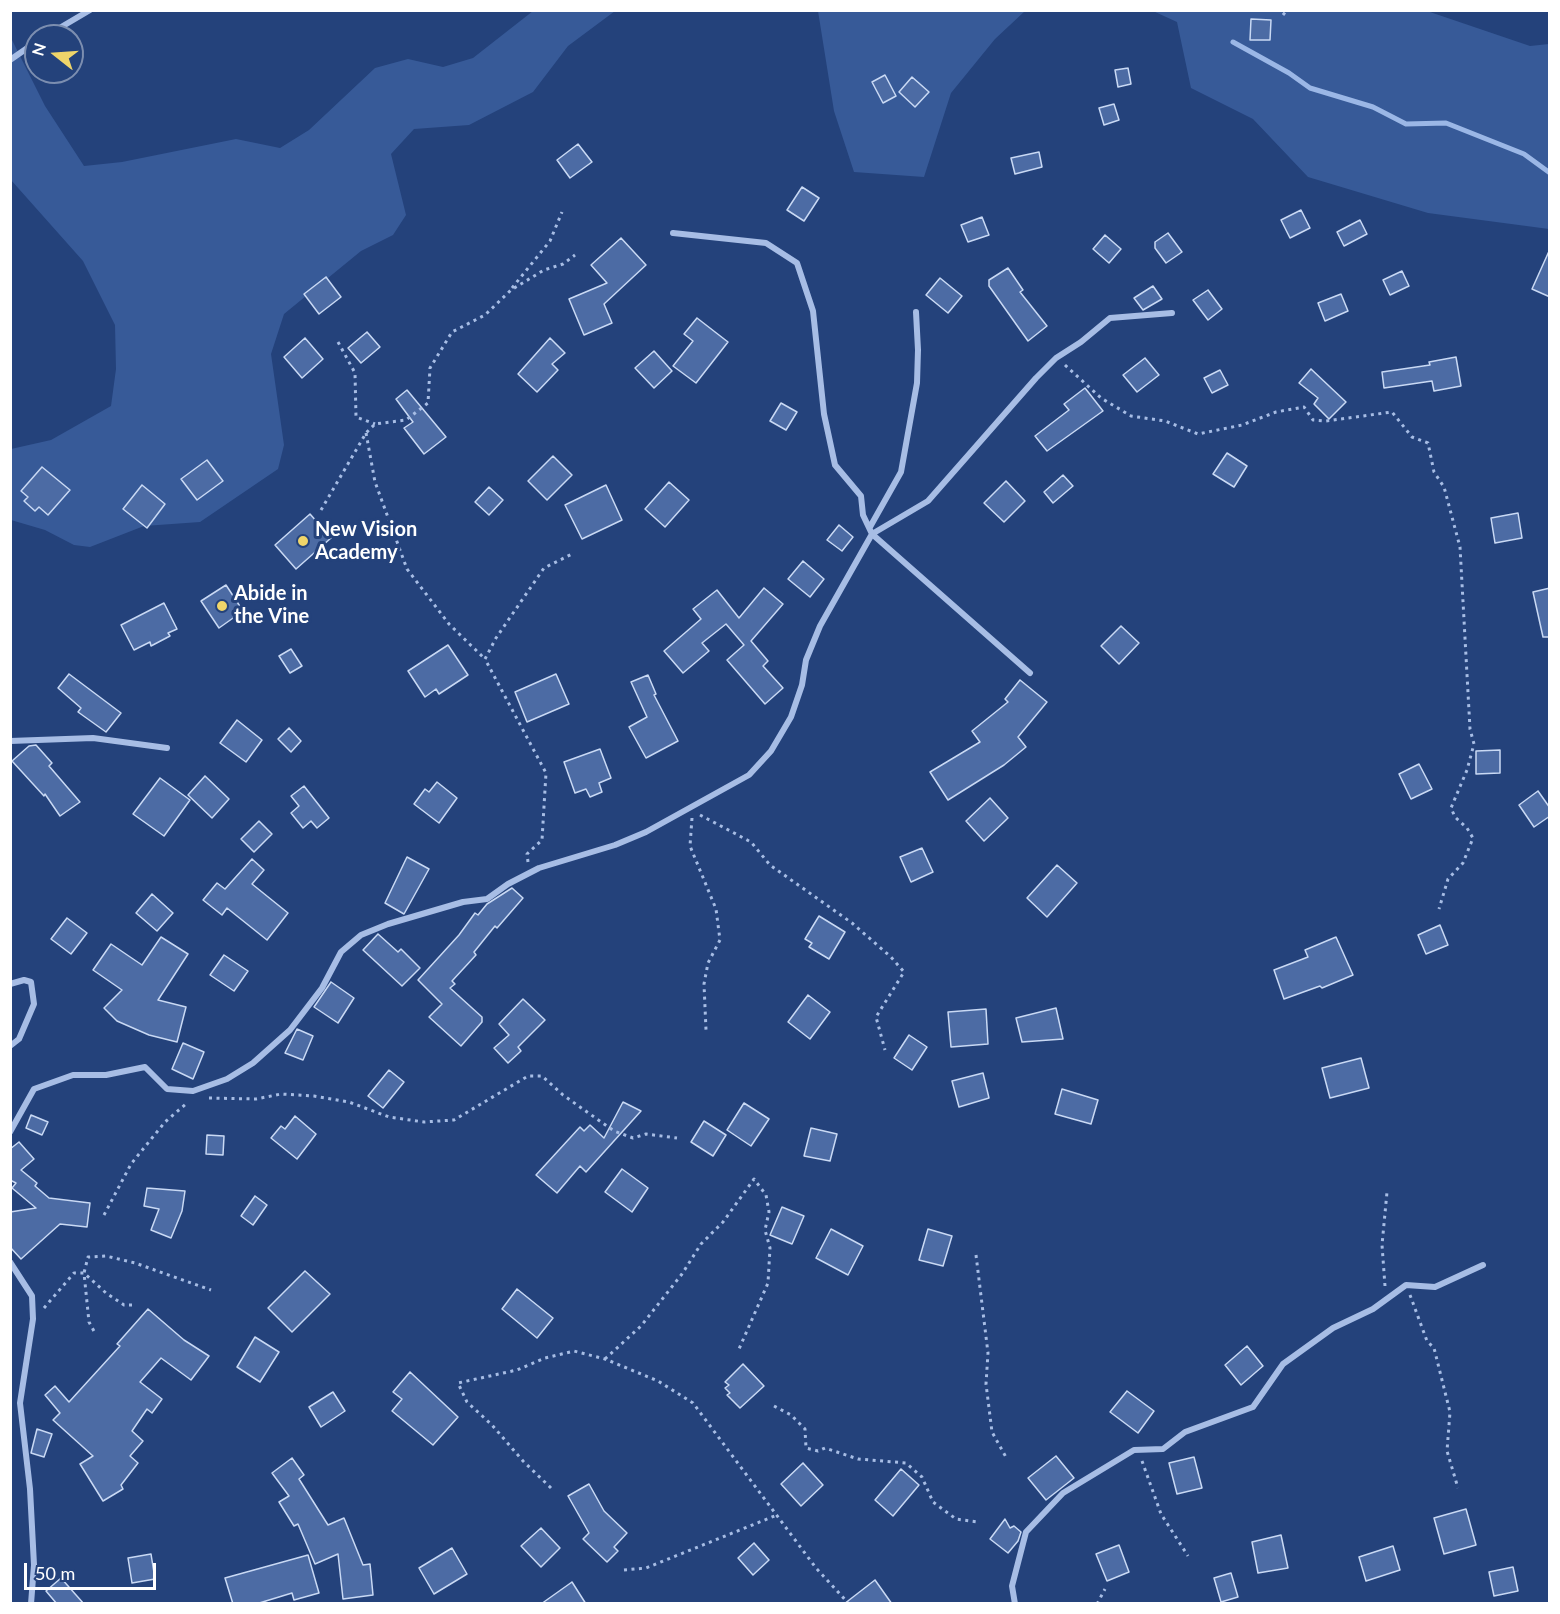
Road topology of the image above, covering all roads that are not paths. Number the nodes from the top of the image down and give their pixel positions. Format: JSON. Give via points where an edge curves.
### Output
{"nodes":[{"id":1,"x":90,"y":10,"type":"edge"},
{"id":2,"x":66,"y":24,"type":"edge"},
{"id":3,"x":24,"y":50,"type":"edge"},
{"id":4,"x":10,"y":60,"type":"edge"},
{"id":5,"x":673,"y":233,"type":"dead end"},
{"id":6,"x":916,"y":312,"type":"dead end"},
{"id":7,"x":1172,"y":313,"type":"dead end"},
{"id":8,"x":871,"y":531,"type":"junction"},
{"id":9,"x":1030,"y":673,"type":"dead end"},
{"id":10,"x":10,"y":741,"type":"edge"},
{"id":11,"x":167,"y":747,"type":"dead end"},
{"id":12,"x":10,"y":984,"type":"edge"},
{"id":13,"x":10,"y":1046,"type":"edge"},
{"id":14,"x":10,"y":1132,"type":"edge"},
{"id":15,"x":10,"y":1262,"type":"edge"},
{"id":16,"x":1483,"y":1265,"type":"dead end"},
{"id":17,"x":31,"y":1604,"type":"edge"},
{"id":18,"x":1015,"y":1604,"type":"edge"}],
"edges":[{"from":1,"to":2,"type":"street"},
{"from":3,"to":4,"type":"street"},
{"from":5,"to":8,"type":"street","via":[[766,243],[797,263],[813,312],[824,414],[835,465],[861,496],[863,514]]},
{"from":6,"to":8,"type":"street","via":[[917,383],[901,472]]},
{"from":7,"to":8,"type":"street","via":[[1110,318],[1056,358],[928,501]]},
{"from":8,"to":9,"type":"street"},
{"from":8,"to":14,"type":"street","via":[[806,660],[791,717],[771,751],[749,775],[646,832],[529,872],[487,899],[388,924],[361,936],[341,952],[322,988],[290,1030],[253,1063],[227,1079],[193,1091],[167,1089],[145,1067],[106,1075],[73,1076],[34,1089]]},
{"from":10,"to":11,"type":"street","via":[[93,738]]},
{"from":12,"to":13,"type":"street","via":[[31,982],[34,1004],[19,1039]]},
{"from":15,"to":17,"type":"street","via":[[32,1296],[33,1319],[20,1403],[30,1489],[34,1565]]},
{"from":16,"to":18,"type":"street","via":[[1435,1287],[1407,1286],[1334,1328],[1283,1364],[1253,1407],[1185,1432],[1163,1449],[1134,1450],[1063,1493],[1026,1532],[1012,1586]]}]}
